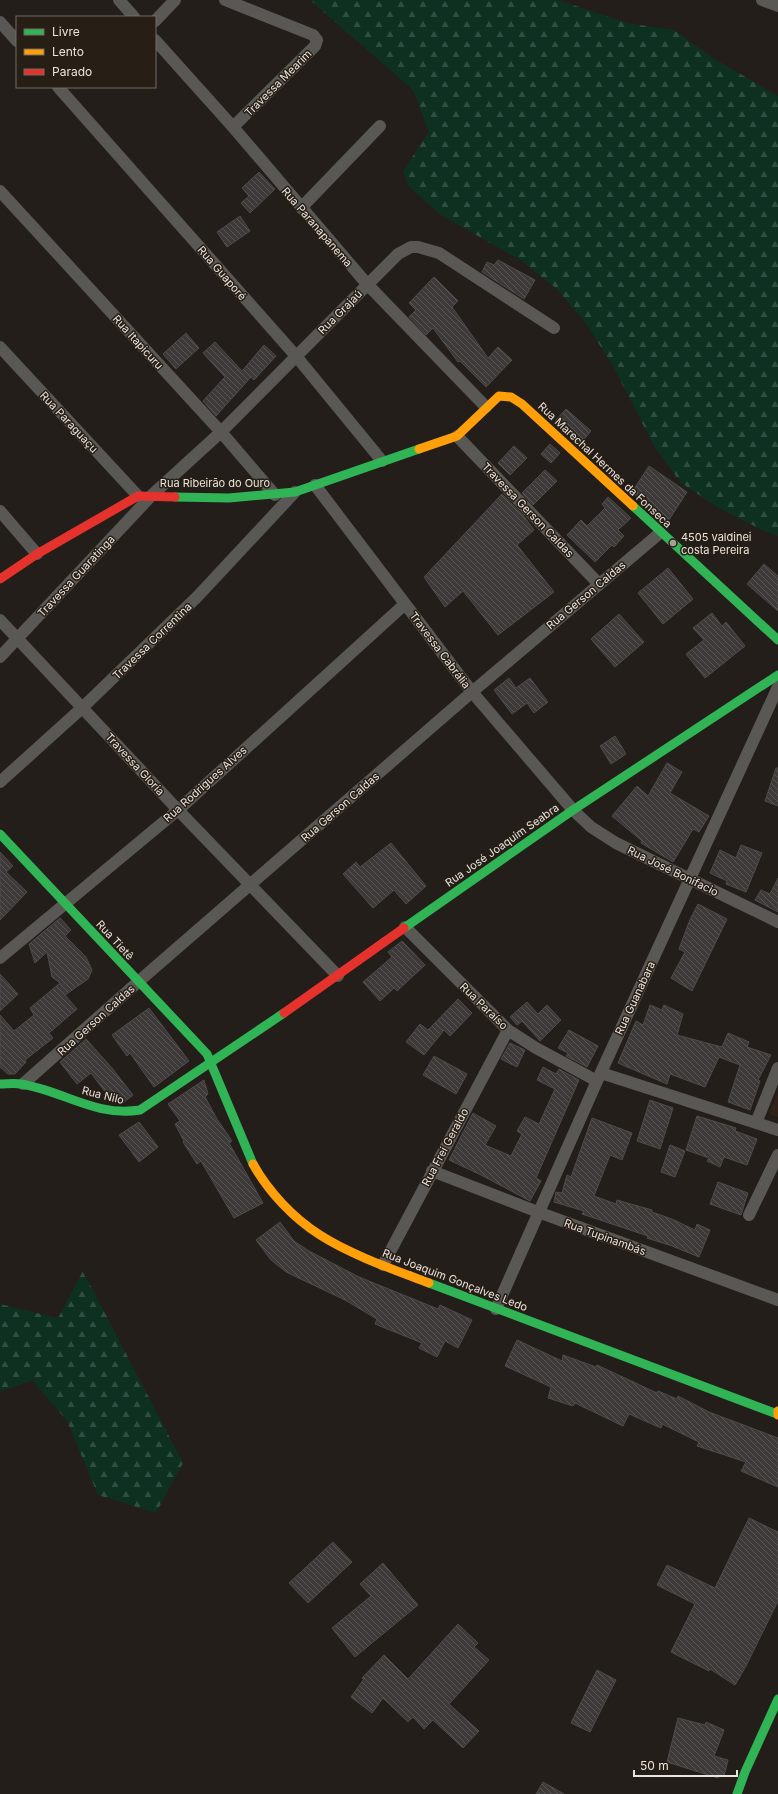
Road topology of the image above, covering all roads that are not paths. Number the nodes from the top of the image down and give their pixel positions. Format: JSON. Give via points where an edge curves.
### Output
{"nodes":[{"id":1,"x":119,"y":0,"type":"edge"},
{"id":2,"x":174,"y":0,"type":"edge"},
{"id":3,"x":225,"y":0,"type":"edge"},
{"id":4,"x":762,"y":0,"type":"edge"},
{"id":5,"x":776,"y":4,"type":"edge"},
{"id":6,"x":133,"y":16,"type":"edge"},
{"id":7,"x":156,"y":20,"type":"edge"},
{"id":8,"x":0,"y":22,"type":"edge"},
{"id":9,"x":16,"y":40,"type":"edge"},
{"id":10,"x":156,"y":41,"type":"edge"},
{"id":11,"x":59,"y":88,"type":"edge"},
{"id":12,"x":380,"y":126,"type":"dead end"},
{"id":13,"x":233,"y":127,"type":"junction"},
{"id":14,"x":0,"y":191,"type":"edge"},
{"id":15,"x":301,"y":208,"type":"junction"},
{"id":16,"x":367,"y":284,"type":"junction"},
{"id":17,"x":554,"y":328,"type":"dead end"},
{"id":18,"x":0,"y":347,"type":"edge"},
{"id":19,"x":296,"y":356,"type":"junction"},
{"id":20,"x":522,"y":404,"type":"joint"},
{"id":21,"x":486,"y":407,"type":"junction"},
{"id":22,"x":221,"y":432,"type":"junction"},
{"id":23,"x":457,"y":436,"type":"junction"},
{"id":24,"x":382,"y":461,"type":"junction"},
{"id":25,"x":315,"y":485,"type":"junction"},
{"id":26,"x":295,"y":492,"type":"junction"},
{"id":27,"x":275,"y":495,"type":"junction"},
{"id":28,"x":138,"y":496,"type":"junction"},
{"id":29,"x":152,"y":496,"type":"junction"},
{"id":30,"x":0,"y":511,"type":"edge"},
{"id":31,"x":660,"y":533,"type":"junction"},
{"id":32,"x":38,"y":554,"type":"junction"},
{"id":33,"x":0,"y":579,"type":"edge"},
{"id":34,"x":599,"y":584,"type":"junction"},
{"id":35,"x":404,"y":604,"type":"junction"},
{"id":36,"x":0,"y":620,"type":"edge"},
{"id":37,"x":18,"y":639,"type":"junction"},
{"id":38,"x":778,"y":640,"type":"edge"},
{"id":39,"x":0,"y":657,"type":"edge"},
{"id":40,"x":778,"y":675,"type":"edge"},
{"id":41,"x":778,"y":687,"type":"edge"},
{"id":42,"x":472,"y":692,"type":"junction"},
{"id":43,"x":82,"y":708,"type":"junction"},
{"id":44,"x":0,"y":782,"type":"edge"},
{"id":45,"x":178,"y":810,"type":"junction"},
{"id":46,"x":573,"y":810,"type":"junction"},
{"id":47,"x":0,"y":834,"type":"edge"},
{"id":48,"x":690,"y":879,"type":"junction"},
{"id":49,"x":251,"y":885,"type":"junction"},
{"id":50,"x":64,"y":903,"type":"junction"},
{"id":51,"x":778,"y":922,"type":"edge"},
{"id":52,"x":405,"y":927,"type":"junction"},
{"id":53,"x":0,"y":958,"type":"edge"},
{"id":54,"x":338,"y":976,"type":"junction"},
{"id":55,"x":138,"y":982,"type":"junction"},
{"id":56,"x":508,"y":1030,"type":"junction"},
{"id":57,"x":244,"y":1041,"type":"joint"},
{"id":58,"x":212,"y":1062,"type":"junction"},
{"id":59,"x":778,"y":1068,"type":"edge"},
{"id":60,"x":599,"y":1077,"type":"junction"},
{"id":61,"x":0,"y":1084,"type":"edge"},
{"id":62,"x":23,"y":1084,"type":"junction"},
{"id":63,"x":756,"y":1123,"type":"junction"},
{"id":64,"x":778,"y":1130,"type":"edge"},
{"id":65,"x":778,"y":1155,"type":"edge"},
{"id":66,"x":432,"y":1170,"type":"junction"},
{"id":67,"x":538,"y":1212,"type":"junction"},
{"id":68,"x":749,"y":1215,"type":"dead end"},
{"id":69,"x":383,"y":1265,"type":"junction"},
{"id":70,"x":778,"y":1300,"type":"edge"},
{"id":71,"x":496,"y":1309,"type":"junction"},
{"id":72,"x":778,"y":1413,"type":"edge"},
{"id":73,"x":778,"y":1699,"type":"edge"},
{"id":74,"x":737,"y":1794,"type":"edge"}],
"edges":[{"from":1,"to":6,"type":"street"},
{"from":2,"to":7,"type":"street"},
{"from":3,"to":13,"type":"street","name":"Travessa Mearim","via":[[314,35],[317,40],[315,46]]},
{"from":4,"to":5,"type":"street"},
{"from":8,"to":9,"type":"street"},
{"from":10,"to":13,"type":"street","name":"Rua Paranapanema"},
{"from":11,"to":19,"type":"street","name":"Rua Guaporé"},
{"from":12,"to":15,"type":"street"},
{"from":13,"to":15,"type":"street","name":"Rua Paranapanema"},
{"from":14,"to":22,"type":"street","name":"Rua Itapicuru"},
{"from":15,"to":16,"type":"street","name":"Rua Paranapanema"},
{"from":16,"to":17,"type":"street","name":"Rua Grajaú","via":[[404,250],[411,247],[427,248],[439,253]]},
{"from":16,"to":19,"type":"street","name":"Rua Grajaú"},
{"from":16,"to":21,"type":"street","name":"Rua Paranapanema"},
{"from":18,"to":28,"type":"street","name":"Rua Paraguaçu"},
{"from":19,"to":22,"type":"street","name":"Rua Grajaú"},
{"from":19,"to":24,"type":"street","name":"Rua Guaporé"},
{"from":20,"to":21,"type":"street","name":"Rua Ribeirão do Ouro","via":[[514,398],[499,396]]},
{"from":20,"to":31,"type":"street","name":"Rua Marechal Hermes da Fonseca"},
{"from":21,"to":23,"type":"street","name":"Rua Ribeirão do Ouro"},
{"from":22,"to":27,"type":"street","name":"Rua Itapicuru"},
{"from":22,"to":29,"type":"street","name":"Rua Grajaú"},
{"from":23,"to":24,"type":"street","name":"Rua Ribeirão do Ouro"},
{"from":23,"to":34,"type":"street","name":"Travessa Gerson Caldas"},
{"from":24,"to":25,"type":"street","name":"Rua Ribeirão do Ouro"},
{"from":25,"to":26,"type":"street","name":"Rua Ribeirão do Ouro"},
{"from":25,"to":35,"type":"street","name":"Travessa Cabrália"},
{"from":26,"to":27,"type":"street","name":"Rua Ribeirão do Ouro"},
{"from":26,"to":43,"type":"street","name":"Travessa Correntina","via":[[198,597]]},
{"from":27,"to":29,"type":"street","name":"Rua Ribeirão do Ouro","via":[[229,498]]},
{"from":28,"to":29,"type":"street","name":"Rua Ribeirão do Ouro"},
{"from":28,"to":32,"type":"street"},
{"from":29,"to":37,"type":"street","name":"Travessa Guaratinga"},
{"from":30,"to":32,"type":"street"},
{"from":31,"to":34,"type":"street","name":"Rua Gerson Caldas"},
{"from":31,"to":38,"type":"street","name":"Rua Marechal Hermes da Fonseca"},
{"from":32,"to":33,"type":"street"},
{"from":34,"to":42,"type":"street","name":"Rua Gerson Caldas"},
{"from":35,"to":42,"type":"street","name":"Travessa Cabrália"},
{"from":35,"to":45,"type":"street","name":"Rua Rodrigues Alves"},
{"from":36,"to":37,"type":"street","name":"Travessa Gloria"},
{"from":37,"to":39,"type":"street","name":"Travessa Guaratinga"},
{"from":37,"to":43,"type":"street","name":"Travessa Gloria"},
{"from":40,"to":46,"type":"street","name":"Rua José Joaquim Seabra"},
{"from":41,"to":48,"type":"street","name":"Rua Guanabara"},
{"from":42,"to":46,"type":"street","name":"Travessa Cabrália"},
{"from":42,"to":49,"type":"street","name":"Rua Gerson Caldas"},
{"from":43,"to":44,"type":"street","name":"Travessa Correntina"},
{"from":43,"to":45,"type":"street","name":"Travessa Gloria"},
{"from":45,"to":49,"type":"street","name":"Travessa Gloria"},
{"from":45,"to":50,"type":"street","name":"Rua Rodrigues Alves"},
{"from":46,"to":48,"type":"street","name":"Rua José Bonifacio","via":[[591,827],[616,843]]},
{"from":46,"to":52,"type":"street","name":"Rua José Joaquim Seabra"},
{"from":47,"to":50,"type":"street","name":"Rua Tietê"},
{"from":48,"to":51,"type":"street","name":"Rua José Bonifacio"},
{"from":48,"to":60,"type":"street","name":"Rua Guanabara"},
{"from":49,"to":54,"type":"street","name":"Travessa Gloria"},
{"from":49,"to":55,"type":"street","name":"Rua Gerson Caldas"},
{"from":50,"to":53,"type":"street","name":"Rua Rodrigues Alves"},
{"from":50,"to":55,"type":"street","name":"Rua Tietê"},
{"from":52,"to":54,"type":"street","name":"Rua José Joaquim Seabra"},
{"from":52,"to":56,"type":"street","name":"Rua Paraíso"},
{"from":54,"to":57,"type":"street","name":"Rua José Joaquim Seabra"},
{"from":55,"to":58,"type":"street","name":"Rua Tietê"},
{"from":55,"to":62,"type":"street","name":"Rua Gerson Caldas"},
{"from":56,"to":60,"type":"street","name":"Rua Paraíso","via":[[536,1048]]},
{"from":56,"to":66,"type":"street","name":"Rua Frei Geraldo"},
{"from":57,"to":58,"type":"street","name":"Rua Nilo"},
{"from":58,"to":62,"type":"street","name":"Rua Nilo","via":[[140,1110],[127,1113],[96,1107]]},
{"from":58,"to":69,"type":"street","name":"Rua Joaquim Gonçalves Ledo","via":[[252,1161],[263,1180],[279,1199],[297,1218],[320,1235]]},
{"from":59,"to":63,"type":"street"},
{"from":60,"to":63,"type":"street","name":"Rua Paraíso"},
{"from":60,"to":67,"type":"street","name":"Rua Guanabara"},
{"from":61,"to":62,"type":"street","name":"Rua Nilo"},
{"from":63,"to":64,"type":"street","name":"Rua Paraíso"},
{"from":65,"to":68,"type":"street"},
{"from":66,"to":67,"type":"street","name":"Rua Tupinambás"},
{"from":66,"to":69,"type":"street","name":"Rua Frei Geraldo"},
{"from":67,"to":70,"type":"street","name":"Rua Tupinambás"},
{"from":67,"to":71,"type":"street","name":"Rua Guanabara"},
{"from":69,"to":71,"type":"street","name":"Rua Joaquim Gonçalves Ledo"},
{"from":71,"to":72,"type":"street","name":"Rua Joaquim Gonçalves Ledo"},
{"from":73,"to":74,"type":"street"}]}
